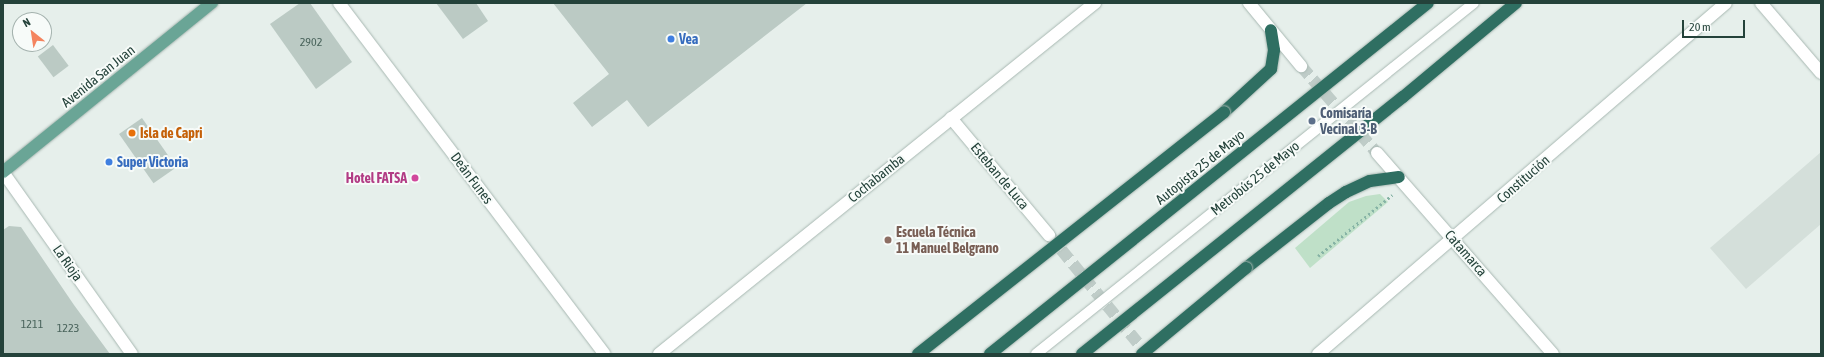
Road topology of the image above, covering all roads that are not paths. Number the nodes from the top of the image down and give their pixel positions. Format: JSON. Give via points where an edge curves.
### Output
{"nodes":[{"id":1,"x":212,"y":3,"type":"edge"},
{"id":2,"x":339,"y":3,"type":"edge"},
{"id":3,"x":1095,"y":3,"type":"edge"},
{"id":4,"x":1249,"y":3,"type":"edge"},
{"id":5,"x":1428,"y":3,"type":"edge"},
{"id":6,"x":1474,"y":3,"type":"edge"},
{"id":7,"x":1516,"y":3,"type":"edge"},
{"id":8,"x":1726,"y":3,"type":"edge"},
{"id":9,"x":1761,"y":3,"type":"edge"},
{"id":10,"x":1271,"y":30,"type":"junction"},
{"id":11,"x":1301,"y":66,"type":"tunnel mouth"},
{"id":12,"x":1821,"y":74,"type":"edge"},
{"id":13,"x":951,"y":118,"type":"junction"},
{"id":14,"x":1377,"y":153,"type":"tunnel mouth"},
{"id":15,"x":3,"y":172,"type":"edge"},
{"id":16,"x":1402,"y":181,"type":"junction"},
{"id":17,"x":1049,"y":235,"type":"tunnel mouth"},
{"id":18,"x":1453,"y":239,"type":"junction"},
{"id":19,"x":132,"y":354,"type":"edge"},
{"id":20,"x":604,"y":354,"type":"edge"},
{"id":21,"x":659,"y":354,"type":"edge"},
{"id":22,"x":918,"y":354,"type":"edge"},
{"id":23,"x":990,"y":354,"type":"edge"},
{"id":24,"x":1036,"y":354,"type":"edge"},
{"id":25,"x":1082,"y":354,"type":"edge"},
{"id":26,"x":1142,"y":354,"type":"edge"},
{"id":27,"x":1318,"y":354,"type":"edge"},
{"id":28,"x":1553,"y":354,"type":"edge"}],
"edges":[{"from":1,"to":15,"type":"main road","name":"Avenida San Juan"},
{"from":2,"to":20,"type":"street","name":"Deán Funes"},
{"from":3,"to":13,"type":"street","name":"Cochabamba"},
{"from":4,"to":10,"type":"street"},
{"from":5,"to":23,"type":"highway","name":"Autopista 25 de Mayo","bridge":true},
{"from":6,"to":24,"type":"lane","name":"Metrobús 25 de Mayo","bridge":true},
{"from":7,"to":25,"type":"highway","bridge":true,"via":[[1403,97]]},
{"from":8,"to":18,"type":"street","name":"Constitución"},
{"from":9,"to":12,"type":"street"},
{"from":10,"to":11,"type":"street"},
{"from":10,"to":22,"type":"highway","bridge":true,"via":[[1274,50],[1271,69],[1224,112]]},
{"from":13,"to":17,"type":"street","name":"Esteban de Luca"},
{"from":13,"to":21,"type":"street","name":"Cochabamba"},
{"from":14,"to":16,"type":"street","name":"Catamarca"},
{"from":15,"to":19,"type":"street","name":"La Rioja"},
{"from":16,"to":18,"type":"street","name":"Catamarca"},
{"from":16,"to":26,"type":"highway","bridge":true,"via":[[1370,181],[1329,203]]},
{"from":18,"to":27,"type":"street","name":"Constitución"},
{"from":18,"to":28,"type":"street","name":"Catamarca"}]}
